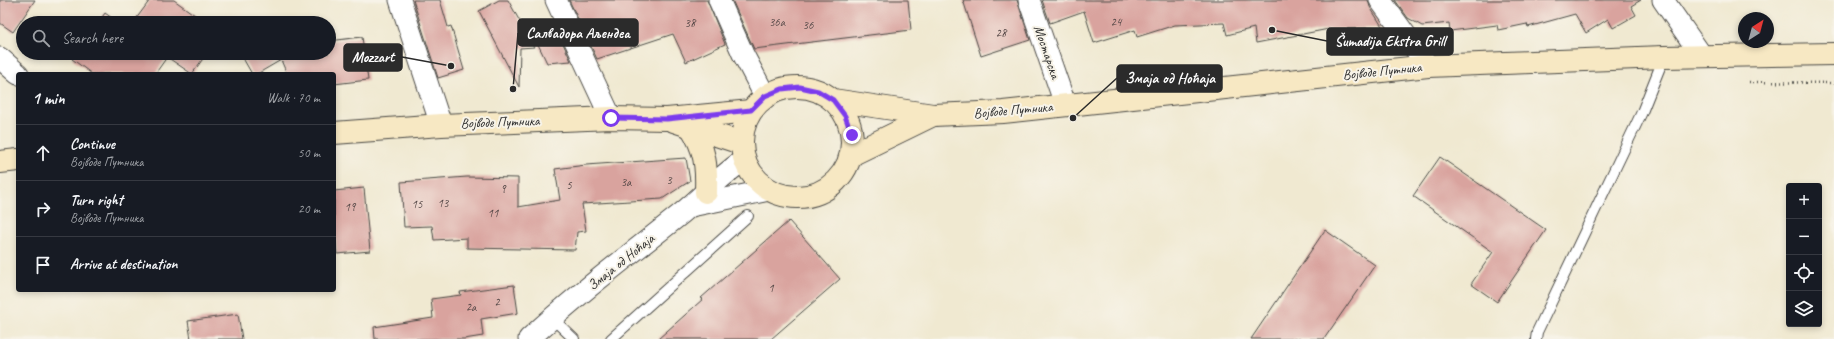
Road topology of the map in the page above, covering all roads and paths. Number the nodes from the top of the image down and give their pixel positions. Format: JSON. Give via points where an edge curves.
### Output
{"nodes":[{"id":1,"x":400,"y":0,"type":"edge"},
{"id":2,"x":556,"y":0,"type":"edge"},
{"id":3,"x":719,"y":0,"type":"edge"},
{"id":4,"x":1029,"y":0,"type":"edge"},
{"id":5,"x":1380,"y":0,"type":"edge"},
{"id":6,"x":1663,"y":0,"type":"edge"},
{"id":7,"x":1834,"y":54,"type":"edge"},
{"id":8,"x":1702,"y":56,"type":"junction"},
{"id":9,"x":0,"y":58,"type":"edge"},
{"id":10,"x":1664,"y":58,"type":"junction"},
{"id":11,"x":1428,"y":66,"type":"junction"},
{"id":12,"x":16,"y":72,"type":"edge"},
{"id":13,"x":1748,"y":82,"type":"dead end"},
{"id":14,"x":1834,"y":84,"type":"edge"},
{"id":15,"x":833,"y":100,"type":"junction"},
{"id":16,"x":758,"y":104,"type":"junction"},
{"id":17,"x":1065,"y":104,"type":"junction"},
{"id":18,"x":933,"y":115,"type":"junction"},
{"id":19,"x":611,"y":118,"type":"junction"},
{"id":20,"x":667,"y":119,"type":"junction"},
{"id":21,"x":441,"y":125,"type":"junction"},
{"id":22,"x":691,"y":127,"type":"junction"},
{"id":23,"x":336,"y":133,"type":"edge"},
{"id":24,"x":742,"y":152,"type":"junction"},
{"id":25,"x":851,"y":155,"type":"junction"},
{"id":26,"x":16,"y":160,"type":"edge"},
{"id":27,"x":0,"y":162,"type":"edge"},
{"id":28,"x":769,"y":190,"type":"junction"},
{"id":29,"x":698,"y":199,"type":"junction"},
{"id":30,"x":748,"y":216,"type":"dead end"},
{"id":31,"x":552,"y":318,"type":"junction"},
{"id":32,"x":529,"y":339,"type":"edge"},
{"id":33,"x":540,"y":339,"type":"edge"},
{"id":34,"x":574,"y":339,"type":"edge"},
{"id":35,"x":611,"y":339,"type":"edge"},
{"id":36,"x":1536,"y":339,"type":"edge"}],
"edges":[{"from":1,"to":21,"type":"street"},
{"from":2,"to":19,"type":"street"},
{"from":3,"to":16,"type":"street","via":[[743,54]]},
{"from":4,"to":17,"type":"street","name":"Мостарска"},
{"from":5,"to":11,"type":"street"},
{"from":6,"to":8,"type":"street"},
{"from":7,"to":8,"type":"street","name":"Војводе Путника"},
{"from":8,"to":10,"type":"street","name":"Војводе Путника"},
{"from":9,"to":12,"type":"street"},
{"from":10,"to":11,"type":"street","name":"Војводе Путника"},
{"from":10,"to":36,"type":"lane","via":[[1642,112],[1537,332]]},
{"from":11,"to":17,"type":"street","name":"Војводе Путника"},
{"from":13,"to":14,"type":"path"},
{"from":15,"to":16,"type":"street","name":"Војводе Путника","via":[[818,91],[800,87],[782,89]]},
{"from":15,"to":18,"type":"street","name":"Војводе Путника"},
{"from":15,"to":25,"type":"street","name":"Војводе Путника","via":[[845,116],[852,135]]},
{"from":16,"to":20,"type":"street","name":"Војводе Путника"},
{"from":16,"to":24,"type":"street","via":[[745,121]]},
{"from":17,"to":18,"type":"street","name":"Војводе Путника","via":[[1003,112]]},
{"from":18,"to":25,"type":"street","name":"Војводе Путника"},
{"from":19,"to":20,"type":"street","name":"Војводе Путника"},
{"from":19,"to":21,"type":"street","name":"Војводе Путника"},
{"from":20,"to":22,"type":"street","name":"Војводе Путника"},
{"from":21,"to":23,"type":"street","name":"Војводе Путника"},
{"from":22,"to":24,"type":"street","name":"Војводе Путника"},
{"from":22,"to":29,"type":"street","via":[[700,142],[705,158]]},
{"from":24,"to":28,"type":"street","name":"Војводе Путника","via":[[751,174]]},
{"from":24,"to":29,"type":"street","name":"Змаја од Ноћаја","via":[[731,168]]},
{"from":25,"to":28,"type":"street","name":"Војводе Путника","via":[[845,171],[834,184],[819,193],[802,198],[785,196]]},
{"from":26,"to":27,"type":"street"},
{"from":28,"to":29,"type":"street","name":"Змаја од Ноћаја"},
{"from":29,"to":31,"type":"street","name":"Змаја од Ноћаја"},
{"from":30,"to":35,"type":"lane"},
{"from":31,"to":32,"type":"street","name":"Змаја од Ноћаја"},
{"from":31,"to":33,"type":"street","name":"Змаја од Ноћаја"},
{"from":31,"to":34,"type":"lane"}]}
